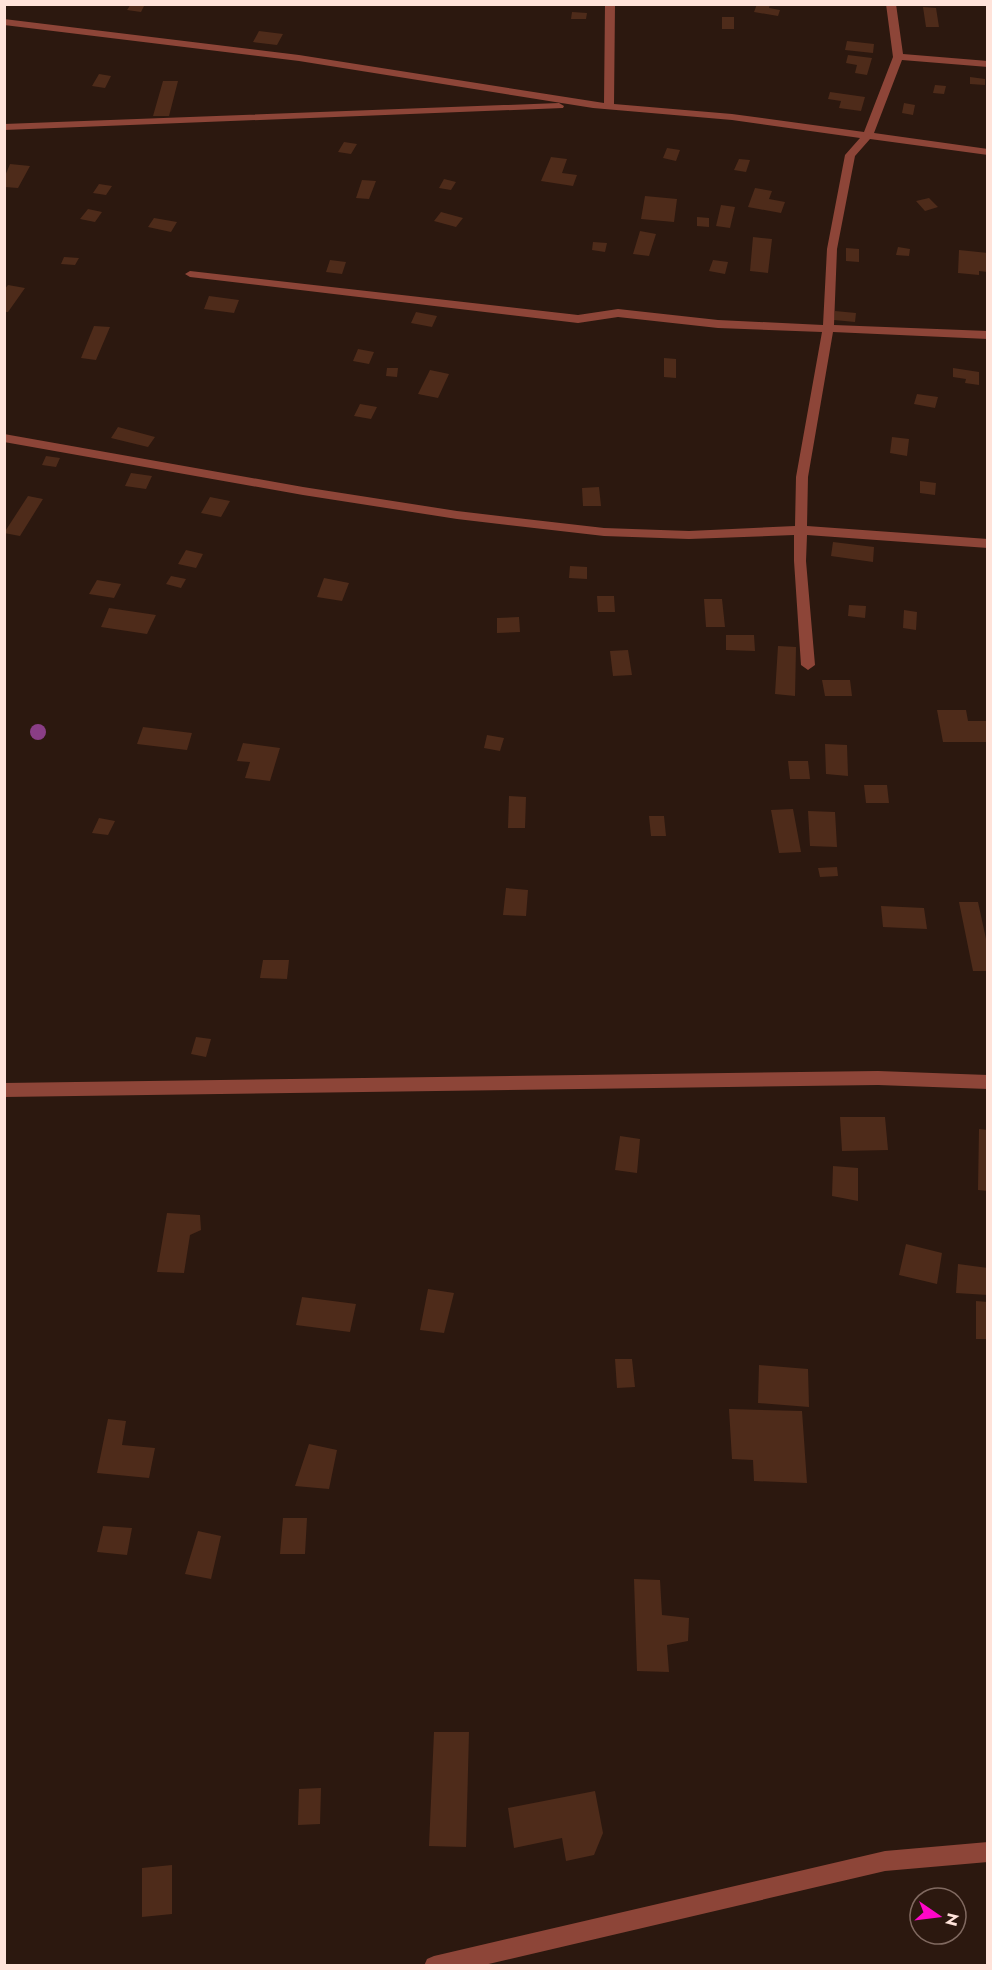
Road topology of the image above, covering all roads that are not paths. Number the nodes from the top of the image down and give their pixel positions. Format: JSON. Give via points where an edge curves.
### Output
{"nodes":[{"id":1,"x":609,"y":4,"type":"edge"},
{"id":2,"x":891,"y":4,"type":"edge"},
{"id":3,"x":4,"y":22,"type":"edge"},
{"id":4,"x":898,"y":57,"type":"junction"},
{"id":5,"x":987,"y":64,"type":"edge"},
{"id":6,"x":593,"y":105,"type":"junction"},
{"id":7,"x":609,"y":105,"type":"junction"},
{"id":8,"x":4,"y":126,"type":"edge"},
{"id":9,"x":868,"y":135,"type":"junction"},
{"id":10,"x":987,"y":152,"type":"edge"},
{"id":11,"x":190,"y":274,"type":"dead end"},
{"id":12,"x":828,"y":330,"type":"junction"},
{"id":13,"x":987,"y":335,"type":"edge"},
{"id":14,"x":4,"y":438,"type":"edge"},
{"id":15,"x":801,"y":530,"type":"junction"},
{"id":16,"x":987,"y":544,"type":"edge"},
{"id":17,"x":808,"y":665,"type":"dead end"},
{"id":18,"x":987,"y":1082,"type":"edge"},
{"id":19,"x":4,"y":1090,"type":"edge"},
{"id":20,"x":987,"y":1852,"type":"edge"},
{"id":21,"x":434,"y":1965,"type":"edge"}],
"edges":[{"from":1,"to":7,"type":"street"},
{"from":2,"to":4,"type":"street"},
{"from":3,"to":6,"type":"street","via":[[299,58]]},
{"from":4,"to":5,"type":"street"},
{"from":4,"to":9,"type":"street"},
{"from":6,"to":7,"type":"street"},
{"from":6,"to":8,"type":"street"},
{"from":7,"to":9,"type":"street"},
{"from":9,"to":10,"type":"street"},
{"from":9,"to":12,"type":"street","via":[[850,155],[844,184],[832,249]]},
{"from":11,"to":12,"type":"street","via":[[578,319],[618,313]]},
{"from":12,"to":13,"type":"street"},
{"from":12,"to":15,"type":"street","via":[[802,477]]},
{"from":14,"to":15,"type":"street","via":[[468,517],[626,533],[689,535]]},
{"from":15,"to":16,"type":"street"},
{"from":15,"to":17,"type":"street"},
{"from":18,"to":19,"type":"street","via":[[878,1078]]},
{"from":20,"to":21,"type":"street","via":[[885,1861]]}]}
